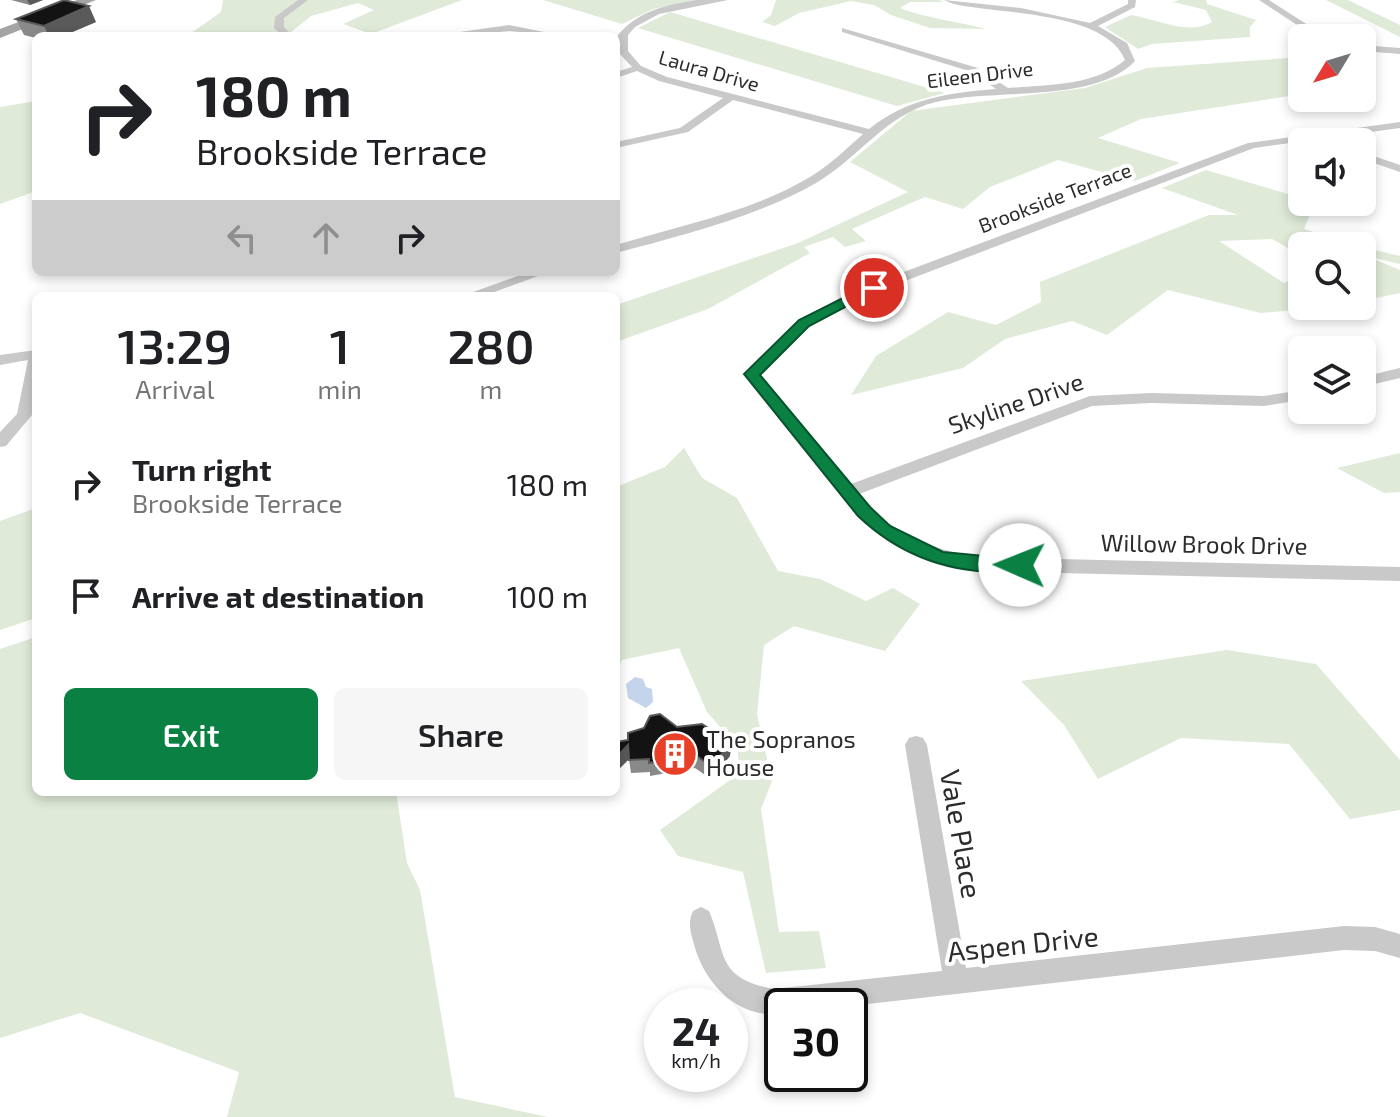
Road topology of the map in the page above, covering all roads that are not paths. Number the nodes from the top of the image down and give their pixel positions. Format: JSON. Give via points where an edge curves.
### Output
{"nodes":[{"id":1,"x":89,"y":0,"type":"edge"},
{"id":2,"x":304,"y":0,"type":"edge"},
{"id":3,"x":724,"y":0,"type":"edge"},
{"id":4,"x":948,"y":0,"type":"edge"},
{"id":5,"x":1132,"y":0,"type":"edge"},
{"id":6,"x":1263,"y":0,"type":"edge"},
{"id":7,"x":1301,"y":24,"type":"edge"},
{"id":8,"x":1091,"y":26,"type":"junction"},
{"id":9,"x":845,"y":30,"type":"dead end"},
{"id":10,"x":283,"y":32,"type":"edge"},
{"id":11,"x":468,"y":32,"type":"edge"},
{"id":12,"x":534,"y":32,"type":"edge"},
{"id":13,"x":0,"y":34,"type":"edge"},
{"id":14,"x":620,"y":39,"type":"edge"},
{"id":15,"x":620,"y":46,"type":"edge"},
{"id":16,"x":1376,"y":49,"type":"edge"},
{"id":17,"x":1400,"y":51,"type":"edge"},
{"id":18,"x":638,"y":68,"type":"junction"},
{"id":19,"x":620,"y":74,"type":"edge"},
{"id":20,"x":1004,"y":90,"type":"junction"},
{"id":21,"x":731,"y":97,"type":"junction"},
{"id":22,"x":1400,"y":125,"type":"edge"},
{"id":23,"x":1373,"y":128,"type":"edge"},
{"id":24,"x":869,"y":132,"type":"junction"},
{"id":25,"x":1288,"y":139,"type":"edge"},
{"id":26,"x":620,"y":144,"type":"edge"},
{"id":27,"x":1376,"y":160,"type":"edge"},
{"id":28,"x":1400,"y":169,"type":"edge"},
{"id":29,"x":620,"y":248,"type":"edge"},
{"id":30,"x":487,"y":276,"type":"edge"},
{"id":31,"x":530,"y":276,"type":"edge"},
{"id":32,"x":496,"y":287,"type":"junction"},
{"id":33,"x":481,"y":292,"type":"edge"},
{"id":34,"x":32,"y":356,"type":"edge"},
{"id":35,"x":0,"y":360,"type":"edge"},
{"id":36,"x":1400,"y":373,"type":"edge"},
{"id":37,"x":751,"y":374,"type":"joint"},
{"id":38,"x":32,"y":376,"type":"edge"},
{"id":39,"x":1376,"y":379,"type":"edge"},
{"id":40,"x":1288,"y":397,"type":"edge"},
{"id":41,"x":0,"y":442,"type":"edge"},
{"id":42,"x":848,"y":492,"type":"junction"},
{"id":43,"x":1400,"y":574,"type":"edge"},
{"id":44,"x":916,"y":745,"type":"dead end"},
{"id":45,"x":701,"y":919,"type":"dead end"},
{"id":46,"x":1400,"y":946,"type":"edge"},
{"id":47,"x":956,"y":981,"type":"junction"}],
"edges":[{"from":1,"to":13,"type":"main road"},
{"from":2,"to":10,"type":"street","via":[[280,17]]},
{"from":3,"to":14,"type":"street","name":"Laura Drive","via":[[647,16]]},
{"from":4,"to":8,"type":"street","name":"Eileen Drive"},
{"from":5,"to":8,"type":"street","via":[[1127,10]]},
{"from":6,"to":7,"type":"street"},
{"from":8,"to":20,"type":"street","name":"Eileen Drive","via":[[1125,45],[1130,57],[1125,69],[1091,82]]},
{"from":9,"to":20,"type":"street","via":[[975,70]]},
{"from":11,"to":12,"type":"street"},
{"from":15,"to":18,"type":"street","name":"Laura Drive"},
{"from":16,"to":17,"type":"street"},
{"from":18,"to":19,"type":"street"},
{"from":18,"to":21,"type":"street","name":"Laura Drive"},
{"from":20,"to":24,"type":"street","name":"Eileen Drive","via":[[918,103]]},
{"from":21,"to":24,"type":"street","name":"Laura Drive"},
{"from":21,"to":26,"type":"street","via":[[684,130]]},
{"from":22,"to":23,"type":"street","name":"Brookside Terrace"},
{"from":24,"to":29,"type":"street","name":"Eileen Drive","via":[[835,165],[802,186]]},
{"from":25,"to":37,"type":"street","name":"Brookside Terrace","via":[[1252,145],[858,294],[804,323]]},
{"from":27,"to":28,"type":"street"},
{"from":30,"to":32,"type":"street"},
{"from":31,"to":32,"type":"street"},
{"from":32,"to":33,"type":"street"},
{"from":34,"to":35,"type":"street"},
{"from":36,"to":39,"type":"street"},
{"from":37,"to":42,"type":"street","name":"Willow Brook Drive"},
{"from":38,"to":41,"type":"street","via":[[24,415]]},
{"from":40,"to":42,"type":"street","name":"Skyline Drive","via":[[1090,401]]},
{"from":42,"to":43,"type":"street","name":"Willow Brook Drive","via":[[896,539],[958,562]]},
{"from":44,"to":47,"type":"street","name":"Vale Place"},
{"from":45,"to":47,"type":"street","name":"Aspen Drive","via":[[715,970],[733,989],[759,1001]]},
{"from":46,"to":47,"type":"street","name":"Aspen Drive","via":[[1344,938]]}]}
